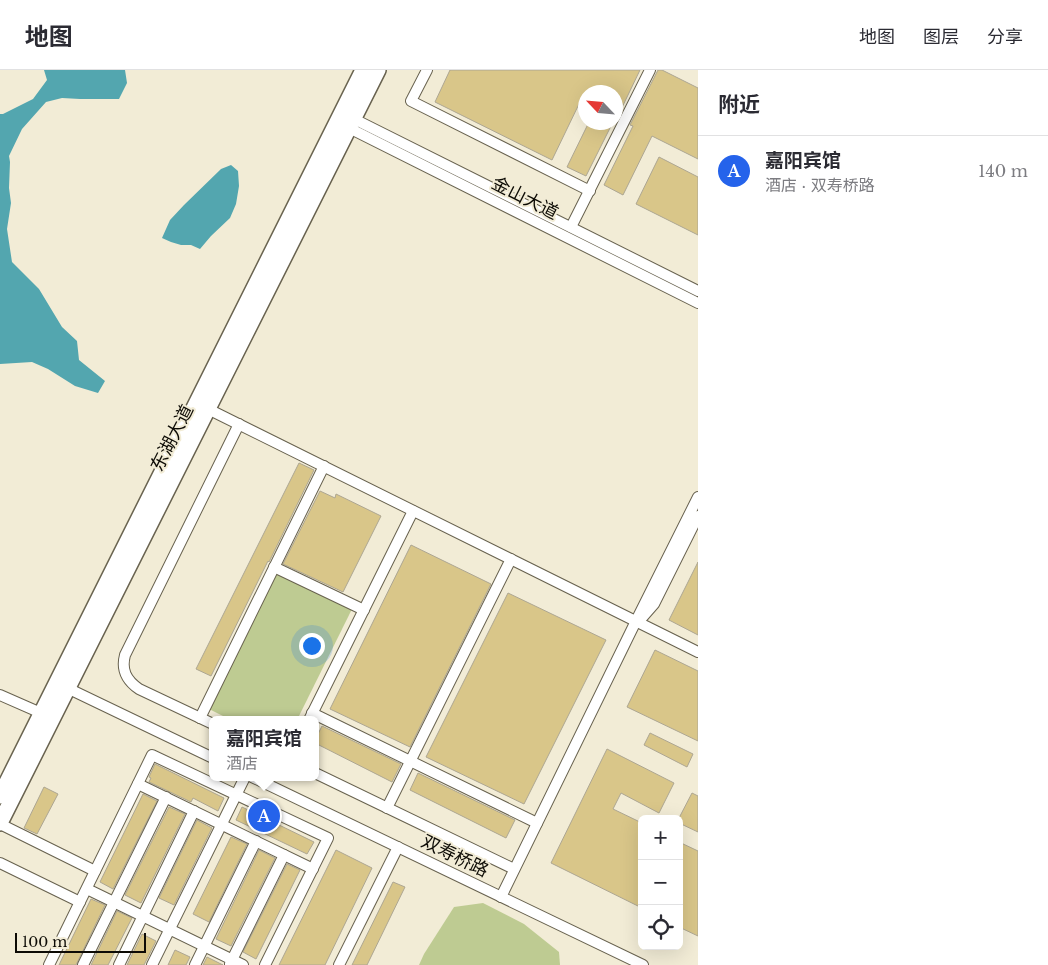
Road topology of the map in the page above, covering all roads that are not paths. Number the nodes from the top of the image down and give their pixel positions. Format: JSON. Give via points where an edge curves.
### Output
{"nodes":[{"id":1,"x":363,"y":70,"type":"edge"},
{"id":2,"x":378,"y":70,"type":"edge"},
{"id":3,"x":427,"y":70,"type":"edge"},
{"id":4,"x":650,"y":70,"type":"edge"},
{"id":5,"x":346,"y":120,"type":"junction"},
{"id":6,"x":590,"y":191,"type":"junction"},
{"id":7,"x":571,"y":227,"type":"junction"},
{"id":8,"x":698,"y":291,"type":"edge"},
{"id":9,"x":698,"y":303,"type":"edge"},
{"id":10,"x":208,"y":408,"type":"junction"},
{"id":11,"x":239,"y":424,"type":"junction"},
{"id":12,"x":324,"y":466,"type":"junction"},
{"id":13,"x":698,"y":497,"type":"edge"},
{"id":14,"x":414,"y":510,"type":"junction"},
{"id":15,"x":698,"y":516,"type":"edge"},
{"id":16,"x":511,"y":559,"type":"junction"},
{"id":17,"x":274,"y":567,"type":"junction"},
{"id":18,"x":364,"y":610,"type":"junction"},
{"id":19,"x":637,"y":622,"type":"junction"},
{"id":20,"x":698,"y":652,"type":"edge"},
{"id":21,"x":62,"y":686,"type":"junction"},
{"id":22,"x":0,"y":695,"type":"edge"},
{"id":23,"x":41,"y":713,"type":"junction"},
{"id":24,"x":311,"y":716,"type":"edge"},
{"id":25,"x":200,"y":718,"type":"junction"},
{"id":26,"x":319,"y":720,"type":"edge"},
{"id":27,"x":209,"y":722,"type":"edge"},
{"id":28,"x":209,"y":756,"type":"edge"},
{"id":29,"x":411,"y":761,"type":"junction"},
{"id":30,"x":319,"y":775,"type":"edge"},
{"id":31,"x":243,"y":781,"type":"edge"},
{"id":32,"x":260,"y":781,"type":"edge"},
{"id":33,"x":138,"y":784,"type":"junction"},
{"id":34,"x":236,"y":795,"type":"junction"},
{"id":35,"x":0,"y":796,"type":"edge"},
{"id":36,"x":166,"y":797,"type":"junction"},
{"id":37,"x":388,"y":808,"type":"junction"},
{"id":38,"x":194,"y":811,"type":"junction"},
{"id":39,"x":0,"y":823,"type":"edge"},
{"id":40,"x":537,"y":823,"type":"junction"},
{"id":41,"x":222,"y":824,"type":"junction"},
{"id":42,"x":256,"y":841,"type":"junction"},
{"id":43,"x":398,"y":847,"type":"junction"},
{"id":44,"x":284,"y":855,"type":"junction"},
{"id":45,"x":0,"y":863,"type":"edge"},
{"id":46,"x":313,"y":869,"type":"junction"},
{"id":47,"x":514,"y":869,"type":"junction"},
{"id":48,"x":96,"y":870,"type":"junction"},
{"id":49,"x":86,"y":888,"type":"junction"},
{"id":50,"x":501,"y":897,"type":"junction"},
{"id":51,"x":80,"y":902,"type":"junction"},
{"id":52,"x":114,"y":902,"type":"junction"},
{"id":53,"x":143,"y":916,"type":"junction"},
{"id":54,"x":170,"y":929,"type":"junction"},
{"id":55,"x":204,"y":946,"type":"junction"},
{"id":56,"x":230,"y":962,"type":"edge"},
{"id":57,"x":49,"y":965,"type":"edge"},
{"id":58,"x":83,"y":965,"type":"edge"},
{"id":59,"x":119,"y":965,"type":"edge"},
{"id":60,"x":152,"y":965,"type":"edge"},
{"id":61,"x":195,"y":965,"type":"edge"},
{"id":62,"x":243,"y":965,"type":"edge"},
{"id":63,"x":266,"y":965,"type":"edge"},
{"id":64,"x":339,"y":965,"type":"edge"},
{"id":65,"x":643,"y":965,"type":"edge"}],
"edges":[{"from":1,"to":5,"type":"highway","name":"东湖大道"},
{"from":2,"to":5,"type":"highway","name":"东湖大道"},
{"from":3,"to":6,"type":"street","via":[[411,101]]},
{"from":4,"to":6,"type":"street"},
{"from":5,"to":7,"type":"street","name":"金山大道"},
{"from":5,"to":9,"type":"street","name":"金山大道"},
{"from":5,"to":10,"type":"highway","name":"东湖大道"},
{"from":5,"to":21,"type":"highway","name":"东湖大道"},
{"from":6,"to":7,"type":"street"},
{"from":7,"to":8,"type":"street","name":"金山大道"},
{"from":10,"to":11,"type":"street"},
{"from":10,"to":21,"type":"highway","name":"东湖大道"},
{"from":11,"to":12,"type":"street"},
{"from":11,"to":25,"type":"street","via":[[123,664],[131,684]]},
{"from":12,"to":14,"type":"street"},
{"from":12,"to":17,"type":"street"},
{"from":13,"to":19,"type":"street"},
{"from":14,"to":16,"type":"street"},
{"from":14,"to":18,"type":"street"},
{"from":15,"to":19,"type":"street","via":[[654,604]]},
{"from":16,"to":19,"type":"street"},
{"from":16,"to":29,"type":"street"},
{"from":17,"to":18,"type":"street"},
{"from":17,"to":25,"type":"street"},
{"from":18,"to":24,"type":"street"},
{"from":19,"to":20,"type":"street"},
{"from":19,"to":40,"type":"street"},
{"from":21,"to":23,"type":"highway","name":"东湖大道"},
{"from":21,"to":28,"type":"street"},
{"from":21,"to":39,"type":"highway","name":"东湖大道"},
{"from":22,"to":23,"type":"street"},
{"from":23,"to":35,"type":"highway","name":"东湖大道"},
{"from":25,"to":27,"type":"street"},
{"from":26,"to":29,"type":"street"},
{"from":29,"to":37,"type":"street"},
{"from":29,"to":40,"type":"street"},
{"from":30,"to":37,"type":"street"},
{"from":31,"to":34,"type":"street"},
{"from":32,"to":43,"type":"street","name":"双寿桥路"},
{"from":33,"to":34,"type":"street","via":[[152,755]]},
{"from":33,"to":36,"type":"street"},
{"from":33,"to":48,"type":"street"},
{"from":34,"to":41,"type":"street"},
{"from":34,"to":46,"type":"street","via":[[328,838]]},
{"from":36,"to":38,"type":"street"},
{"from":36,"to":52,"type":"street"},
{"from":37,"to":47,"type":"street"},
{"from":38,"to":41,"type":"street"},
{"from":38,"to":53,"type":"street"},
{"from":39,"to":48,"type":"street"},
{"from":40,"to":47,"type":"street"},
{"from":41,"to":42,"type":"street"},
{"from":41,"to":54,"type":"street"},
{"from":42,"to":44,"type":"street"},
{"from":42,"to":55,"type":"street"},
{"from":43,"to":50,"type":"street","name":"双寿桥路"},
{"from":43,"to":64,"type":"street"},
{"from":44,"to":46,"type":"street"},
{"from":44,"to":56,"type":"street"},
{"from":45,"to":51,"type":"street"},
{"from":46,"to":63,"type":"street"},
{"from":47,"to":50,"type":"street"},
{"from":48,"to":49,"type":"street"},
{"from":49,"to":51,"type":"street"},
{"from":49,"to":52,"type":"street"},
{"from":50,"to":65,"type":"street","name":"双寿桥路"},
{"from":51,"to":57,"type":"street"},
{"from":52,"to":53,"type":"street"},
{"from":52,"to":58,"type":"street"},
{"from":53,"to":54,"type":"street"},
{"from":53,"to":59,"type":"street"},
{"from":54,"to":55,"type":"street"},
{"from":54,"to":60,"type":"street"},
{"from":55,"to":56,"type":"street"},
{"from":55,"to":61,"type":"street"},
{"from":56,"to":62,"type":"street"}]}
